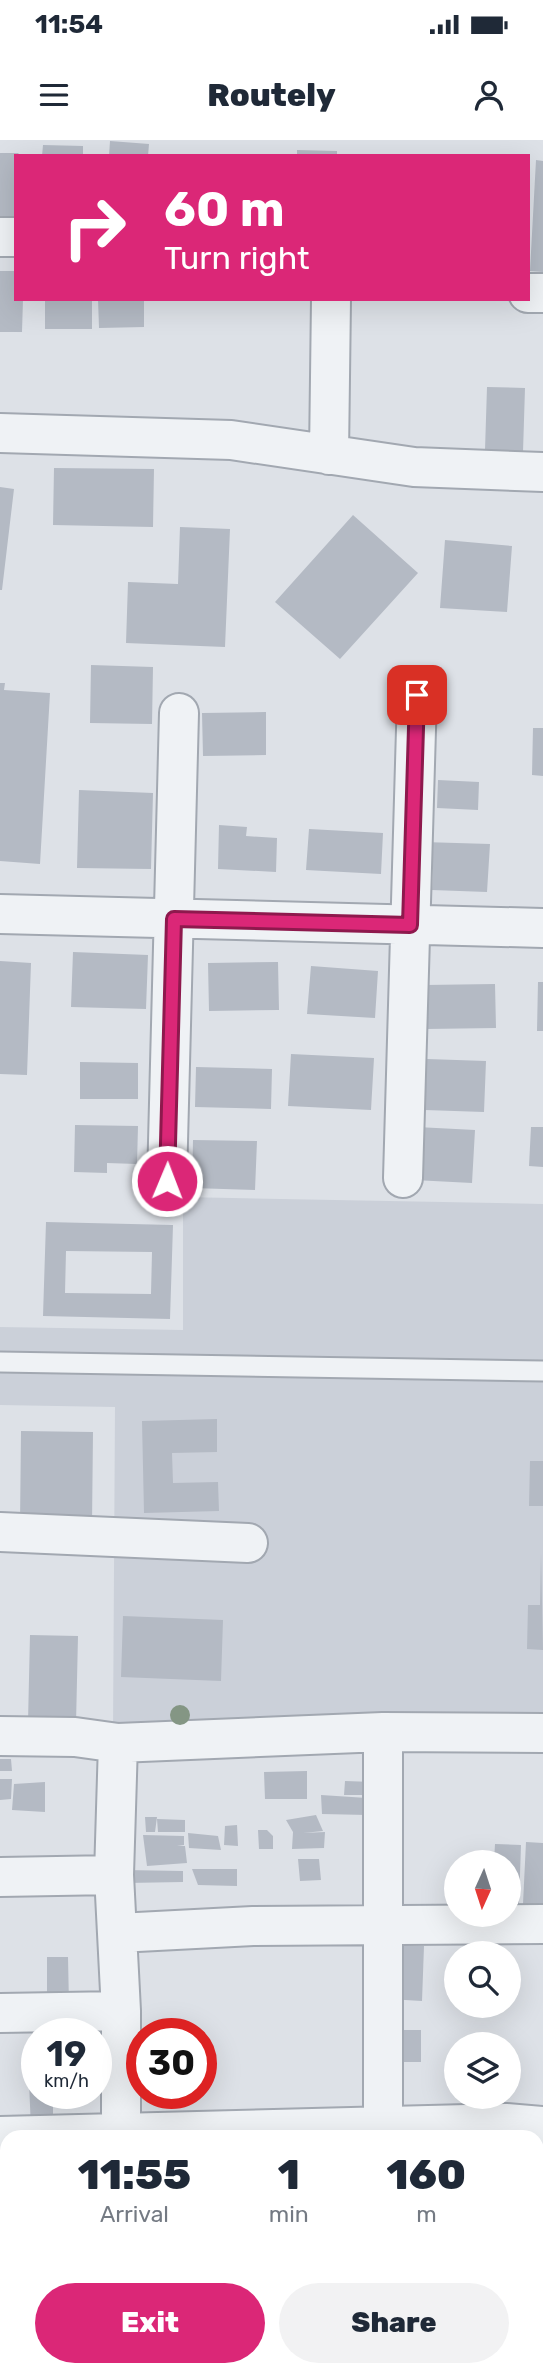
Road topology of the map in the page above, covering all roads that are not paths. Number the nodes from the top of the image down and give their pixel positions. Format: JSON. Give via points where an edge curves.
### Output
{"nodes":[{"id":1,"x":331,"y":301,"type":"edge"},
{"id":2,"x":0,"y":433,"type":"edge"},
{"id":3,"x":329,"y":455,"type":"junction"},
{"id":4,"x":543,"y":472,"type":"edge"},
{"id":5,"x":417,"y":695,"type":"dead end"},
{"id":6,"x":179,"y":713,"type":"dead end"},
{"id":7,"x":0,"y":914,"type":"edge"},
{"id":8,"x":174,"y":919,"type":"junction"},
{"id":9,"x":410,"y":925,"type":"junction"},
{"id":10,"x":543,"y":928,"type":"edge"},
{"id":11,"x":402,"y":1178,"type":"dead end"},
{"id":12,"x":167,"y":1181,"type":"dead end"},
{"id":13,"x":0,"y":1362,"type":"edge"},
{"id":14,"x":543,"y":1370,"type":"edge"},
{"id":15,"x":0,"y":1532,"type":"edge"},
{"id":16,"x":248,"y":1543,"type":"dead end"},
{"id":17,"x":383,"y":1732,"type":"junction"},
{"id":18,"x":543,"y":1733,"type":"edge"},
{"id":19,"x":0,"y":1736,"type":"edge"},
{"id":20,"x":118,"y":1743,"type":"junction"},
{"id":21,"x":114,"y":1875,"type":"junction"},
{"id":22,"x":0,"y":1877,"type":"edge"},
{"id":23,"x":543,"y":1924,"type":"edge"},
{"id":24,"x":382,"y":1926,"type":"junction"},
{"id":25,"x":118,"y":1933,"type":"junction"},
{"id":26,"x":121,"y":2011,"type":"junction"},
{"id":27,"x":0,"y":2013,"type":"edge"},
{"id":28,"x":383,"y":2126,"type":"junction"},
{"id":29,"x":519,"y":2128,"type":"edge"},
{"id":30,"x":121,"y":2130,"type":"edge"},
{"id":31,"x":252,"y":2130,"type":"edge"}],
"edges":[{"from":1,"to":3,"type":"street"},
{"from":2,"to":3,"type":"street","via":[[231,440]]},
{"from":3,"to":4,"type":"street","via":[[414,467]]},
{"from":5,"to":9,"type":"street"},
{"from":6,"to":8,"type":"street"},
{"from":7,"to":8,"type":"street"},
{"from":8,"to":9,"type":"street"},
{"from":8,"to":12,"type":"street"},
{"from":9,"to":10,"type":"street"},
{"from":9,"to":11,"type":"street"},
{"from":13,"to":14,"type":"lane"},
{"from":15,"to":16,"type":"street"},
{"from":17,"to":18,"type":"street"},
{"from":17,"to":20,"type":"street"},
{"from":17,"to":24,"type":"street"},
{"from":19,"to":20,"type":"street"},
{"from":20,"to":21,"type":"street"},
{"from":21,"to":22,"type":"street"},
{"from":21,"to":25,"type":"street"},
{"from":23,"to":24,"type":"street"},
{"from":24,"to":25,"type":"street"},
{"from":24,"to":28,"type":"street"},
{"from":25,"to":26,"type":"street"},
{"from":26,"to":27,"type":"street"},
{"from":26,"to":30,"type":"street"},
{"from":28,"to":29,"type":"street"},
{"from":28,"to":31,"type":"street"}]}
